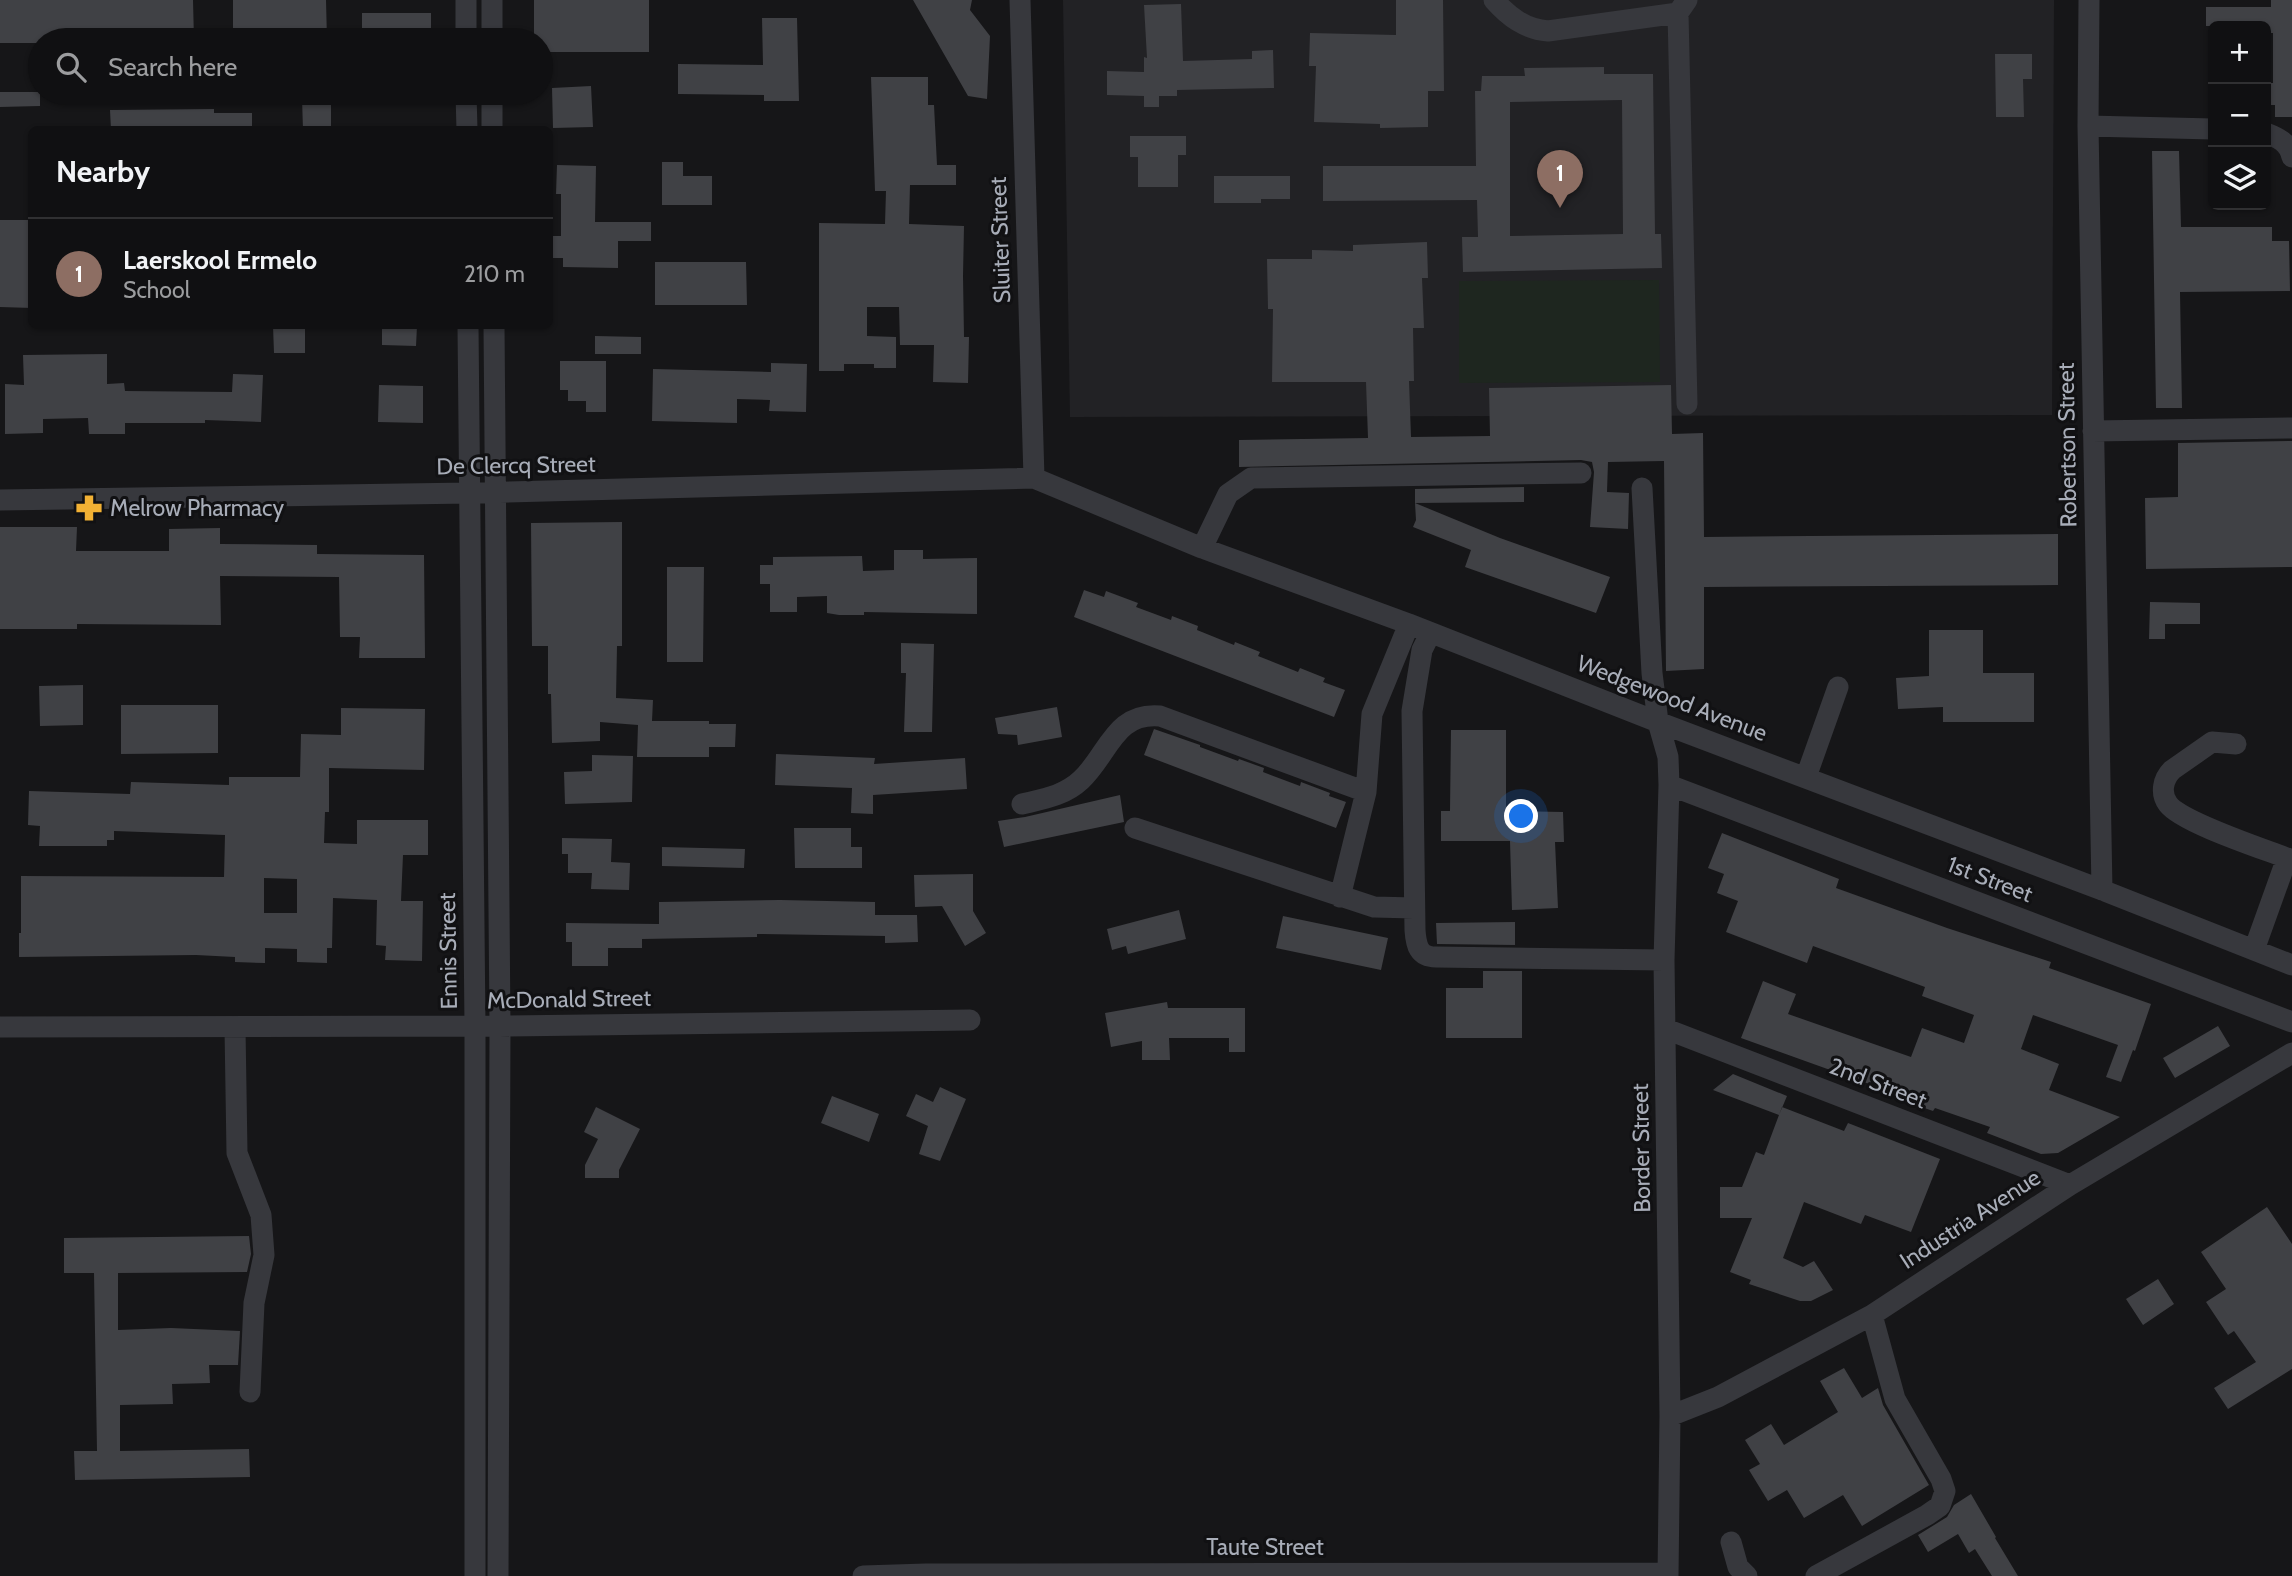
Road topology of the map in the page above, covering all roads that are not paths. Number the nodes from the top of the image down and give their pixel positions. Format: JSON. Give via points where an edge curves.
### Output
{"nodes":[{"id":1,"x":466,"y":0,"type":"edge"},
{"id":2,"x":492,"y":0,"type":"edge"},
{"id":3,"x":1020,"y":0,"type":"edge"},
{"id":4,"x":1494,"y":0,"type":"edge"},
{"id":5,"x":2089,"y":0,"type":"edge"},
{"id":6,"x":1682,"y":6,"type":"edge"},
{"id":7,"x":466,"y":28,"type":"edge"},
{"id":8,"x":492,"y":28,"type":"edge"},
{"id":9,"x":466,"y":105,"type":"edge"},
{"id":10,"x":492,"y":105,"type":"edge"},
{"id":11,"x":467,"y":126,"type":"edge"},
{"id":12,"x":492,"y":126,"type":"edge"},
{"id":13,"x":2088,"y":126,"type":"junction"},
{"id":14,"x":2208,"y":129,"type":"edge"},
{"id":15,"x":2271,"y":134,"type":"edge"},
{"id":16,"x":2292,"y":158,"type":"edge"},
{"id":17,"x":468,"y":329,"type":"edge"},
{"id":18,"x":494,"y":329,"type":"edge"},
{"id":19,"x":1687,"y":404,"type":"dead end"},
{"id":20,"x":2292,"y":428,"type":"edge"},
{"id":21,"x":2093,"y":431,"type":"junction"},
{"id":22,"x":1581,"y":472,"type":"dead end"},
{"id":23,"x":1034,"y":478,"type":"junction"},
{"id":24,"x":1642,"y":488,"type":"dead end"},
{"id":25,"x":495,"y":492,"type":"junction"},
{"id":26,"x":469,"y":493,"type":"junction"},
{"id":27,"x":0,"y":500,"type":"edge"},
{"id":28,"x":1202,"y":548,"type":"junction"},
{"id":29,"x":1409,"y":624,"type":"junction"},
{"id":30,"x":1430,"y":634,"type":"junction"},
{"id":31,"x":1838,"y":687,"type":"dead end"},
{"id":32,"x":1658,"y":722,"type":"junction"},
{"id":33,"x":2236,"y":744,"type":"dead end"},
{"id":34,"x":1806,"y":777,"type":"junction"},
{"id":35,"x":1670,"y":785,"type":"junction"},
{"id":36,"x":1366,"y":792,"type":"junction"},
{"id":37,"x":1022,"y":804,"type":"dead end"},
{"id":38,"x":1135,"y":828,"type":"dead end"},
{"id":39,"x":2290,"y":859,"type":"edge"},
{"id":40,"x":2102,"y":890,"type":"junction"},
{"id":41,"x":1340,"y":897,"type":"junction"},
{"id":42,"x":1414,"y":908,"type":"junction"},
{"id":43,"x":2254,"y":950,"type":"junction"},
{"id":44,"x":1664,"y":960,"type":"junction"},
{"id":45,"x":2292,"y":965,"type":"edge"},
{"id":46,"x":970,"y":1020,"type":"dead end"},
{"id":47,"x":2292,"y":1022,"type":"edge"},
{"id":48,"x":475,"y":1026,"type":"junction"},
{"id":49,"x":500,"y":1026,"type":"junction"},
{"id":50,"x":0,"y":1027,"type":"edge"},
{"id":51,"x":235,"y":1028,"type":"junction"},
{"id":52,"x":1667,"y":1029,"type":"junction"},
{"id":53,"x":2292,"y":1053,"type":"edge"},
{"id":54,"x":2070,"y":1185,"type":"junction"},
{"id":55,"x":1872,"y":1315,"type":"junction"},
{"id":56,"x":250,"y":1392,"type":"dead end"},
{"id":57,"x":1670,"y":1416,"type":"junction"},
{"id":58,"x":1731,"y":1542,"type":"dead end"},
{"id":59,"x":926,"y":1575,"type":"edge"},
{"id":60,"x":1288,"y":1575,"type":"edge"},
{"id":61,"x":1668,"y":1575,"type":"edge"},
{"id":62,"x":475,"y":1576,"type":"edge"},
{"id":63,"x":498,"y":1576,"type":"edge"},
{"id":64,"x":863,"y":1576,"type":"edge"},
{"id":65,"x":901,"y":1576,"type":"edge"},
{"id":66,"x":1747,"y":1576,"type":"edge"},
{"id":67,"x":1816,"y":1576,"type":"edge"}],
"edges":[{"from":1,"to":7,"type":"street"},
{"from":2,"to":8,"type":"street"},
{"from":3,"to":23,"type":"street","name":"Sluiter Street"},
{"from":4,"to":6,"type":"street","via":[[1527,27],[1548,31]]},
{"from":5,"to":13,"type":"street","name":"Robertson Street"},
{"from":6,"to":19,"type":"street"},
{"from":9,"to":11,"type":"street"},
{"from":10,"to":12,"type":"street"},
{"from":13,"to":14,"type":"street"},
{"from":13,"to":21,"type":"street","name":"Robertson Street"},
{"from":15,"to":16,"type":"street","via":[[2286,145]]},
{"from":17,"to":26,"type":"street","name":"Ennis Street"},
{"from":18,"to":25,"type":"street"},
{"from":20,"to":21,"type":"street"},
{"from":21,"to":40,"type":"street","name":"Robertson Street"},
{"from":22,"to":28,"type":"street","via":[[1251,478],[1228,494]]},
{"from":23,"to":25,"type":"street","name":"De Clercq Street"},
{"from":23,"to":28,"type":"street","name":"Wedgewood Avenue"},
{"from":24,"to":32,"type":"street","name":"Border Street"},
{"from":25,"to":26,"type":"street","name":"De Clercq Street"},
{"from":25,"to":49,"type":"street"},
{"from":26,"to":27,"type":"street","name":"De Clercq Street"},
{"from":26,"to":48,"type":"street","name":"Ennis Street"},
{"from":28,"to":29,"type":"street","name":"Wedgewood Avenue"},
{"from":29,"to":30,"type":"street","name":"Wedgewood Avenue"},
{"from":29,"to":36,"type":"street","via":[[1372,714]]},
{"from":30,"to":32,"type":"street","name":"Wedgewood Avenue"},
{"from":30,"to":42,"type":"street","via":[[1422,650],[1412,711]]},
{"from":31,"to":34,"type":"street"},
{"from":32,"to":34,"type":"street","name":"Wedgewood Avenue"},
{"from":32,"to":35,"type":"street","name":"Border Street"},
{"from":33,"to":39,"type":"street","via":[[2212,742],[2172,770],[2163,787],[2168,804],[2197,822]]},
{"from":34,"to":40,"type":"street","name":"Wedgewood Avenue"},
{"from":35,"to":44,"type":"street","name":"Border Street"},
{"from":35,"to":47,"type":"street","name":"1st Street"},
{"from":36,"to":37,"type":"street","via":[[1151,715],[1125,724],[1080,782],[1055,797]]},
{"from":36,"to":41,"type":"street"},
{"from":38,"to":41,"type":"street"},
{"from":39,"to":43,"type":"street"},
{"from":40,"to":43,"type":"street","name":"Wedgewood Avenue"},
{"from":41,"to":42,"type":"street","via":[[1374,907]]},
{"from":42,"to":44,"type":"street","via":[[1416,941],[1426,957]]},
{"from":43,"to":45,"type":"street","name":"Wedgewood Avenue"},
{"from":44,"to":52,"type":"street","name":"Border Street"},
{"from":46,"to":49,"type":"street","name":"McDonald Street"},
{"from":48,"to":49,"type":"street","name":"McDonald Street"},
{"from":48,"to":51,"type":"street","name":"McDonald Street"},
{"from":48,"to":62,"type":"street","name":"Ennis Street"},
{"from":49,"to":63,"type":"street"},
{"from":50,"to":51,"type":"street","name":"McDonald Street"},
{"from":51,"to":56,"type":"street","via":[[236,1144],[261,1215],[264,1255],[254,1303]]},
{"from":52,"to":54,"type":"street","name":"2nd Street"},
{"from":52,"to":57,"type":"street","name":"Border Street"},
{"from":53,"to":54,"type":"street","name":"Industria Avenue"},
{"from":54,"to":55,"type":"street","name":"Industria Avenue"},
{"from":55,"to":57,"type":"street","name":"Industria Avenue","via":[[1718,1397]]},
{"from":55,"to":67,"type":"street","via":[[1895,1399],[1941,1479],[1944,1498],[1927,1514]]},
{"from":57,"to":61,"type":"street","name":"Border Street"},
{"from":58,"to":66,"type":"street","via":[[1738,1567]]},
{"from":59,"to":60,"type":"street","name":"Taute Street"},
{"from":59,"to":65,"type":"street","name":"Taute Street"},
{"from":60,"to":61,"type":"street","name":"Taute Street"},
{"from":64,"to":65,"type":"street","name":"Taute Street"}]}
